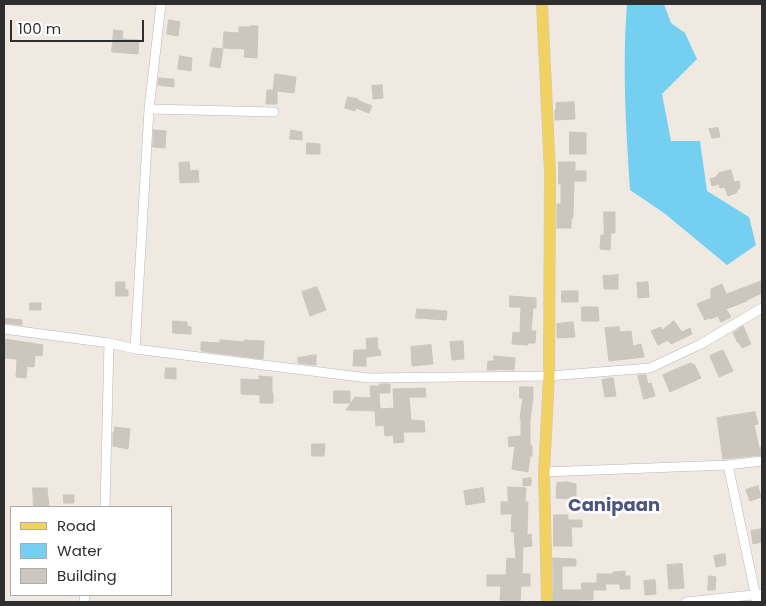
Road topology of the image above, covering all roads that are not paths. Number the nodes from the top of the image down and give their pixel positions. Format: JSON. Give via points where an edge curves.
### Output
{"nodes":[{"id":1,"x":161,"y":4,"type":"edge"},
{"id":2,"x":542,"y":4,"type":"edge"},
{"id":3,"x":149,"y":108,"type":"junction"},
{"id":4,"x":274,"y":112,"type":"dead end"},
{"id":5,"x":762,"y":308,"type":"edge"},
{"id":6,"x":4,"y":329,"type":"edge"},
{"id":7,"x":109,"y":343,"type":"junction"},
{"id":8,"x":135,"y":349,"type":"junction"},
{"id":9,"x":549,"y":376,"type":"junction"},
{"id":10,"x":762,"y":461,"type":"edge"},
{"id":11,"x":728,"y":465,"type":"junction"},
{"id":12,"x":544,"y":472,"type":"junction"},
{"id":13,"x":105,"y":506,"type":"edge"},
{"id":14,"x":758,"y":597,"type":"edge"},
{"id":15,"x":547,"y":602,"type":"edge"},
{"id":16,"x":686,"y":602,"type":"edge"}],
"edges":[{"from":1,"to":3,"type":"street"},
{"from":2,"to":9,"type":"main road","via":[[550,173]]},
{"from":3,"to":4,"type":"street"},
{"from":3,"to":8,"type":"street"},
{"from":5,"to":9,"type":"street","via":[[701,344],[650,368]]},
{"from":6,"to":7,"type":"street"},
{"from":7,"to":8,"type":"street"},
{"from":7,"to":13,"type":"street"},
{"from":8,"to":9,"type":"street","via":[[368,378]]},
{"from":9,"to":12,"type":"main road"},
{"from":10,"to":11,"type":"street"},
{"from":11,"to":12,"type":"street"},
{"from":11,"to":14,"type":"street"},
{"from":12,"to":15,"type":"main road"},
{"from":14,"to":16,"type":"street"}]}
